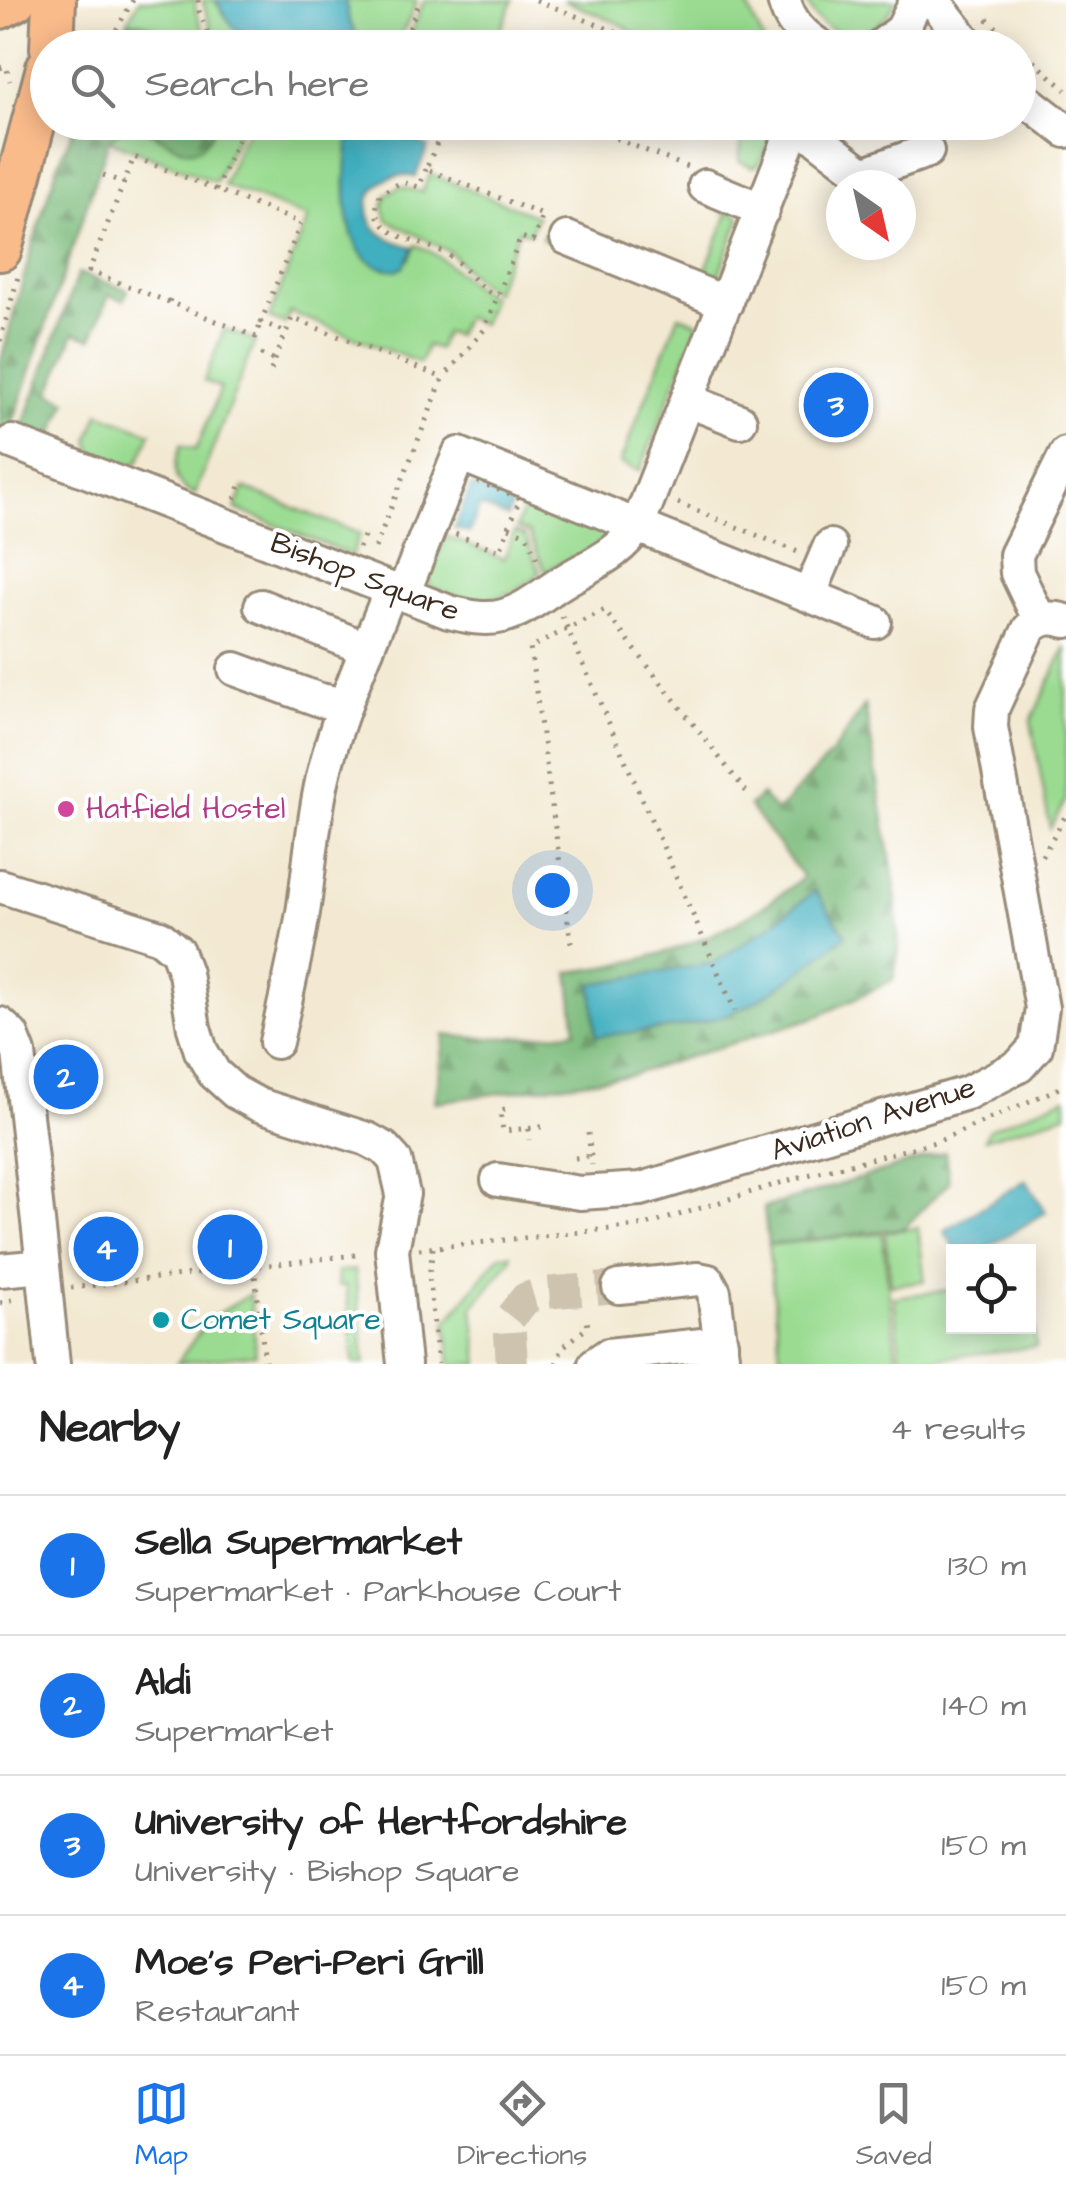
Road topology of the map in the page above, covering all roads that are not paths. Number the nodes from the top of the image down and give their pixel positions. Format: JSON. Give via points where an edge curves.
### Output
{"nodes":[{"id":1,"x":14,"y":0,"type":"edge"},
{"id":2,"x":54,"y":0,"type":"edge"},
{"id":3,"x":918,"y":0,"type":"edge"},
{"id":4,"x":933,"y":0,"type":"edge"},
{"id":5,"x":0,"y":7,"type":"edge"},
{"id":6,"x":53,"y":30,"type":"edge"},
{"id":7,"x":902,"y":30,"type":"edge"},
{"id":8,"x":957,"y":30,"type":"edge"},
{"id":9,"x":1036,"y":108,"type":"edge"},
{"id":10,"x":1066,"y":131,"type":"edge"},
{"id":11,"x":30,"y":136,"type":"edge"},
{"id":12,"x":791,"y":140,"type":"edge"},
{"id":13,"x":818,"y":140,"type":"edge"},
{"id":14,"x":927,"y":151,"type":"dead end"},
{"id":15,"x":703,"y":174,"type":"road end"},
{"id":16,"x":767,"y":200,"type":"junction"},
{"id":17,"x":567,"y":238,"type":"dead end"},
{"id":18,"x":0,"y":249,"type":"edge"},
{"id":19,"x":726,"y":303,"type":"junction"},
{"id":20,"x":688,"y":401,"type":"junction"},
{"id":21,"x":740,"y":422,"type":"dead end"},
{"id":22,"x":12,"y":442,"type":"dead end"},
{"id":23,"x":1066,"y":454,"type":"edge"},
{"id":24,"x":638,"y":525,"type":"junction"},
{"id":25,"x":387,"y":583,"type":"junction"},
{"id":26,"x":260,"y":606,"type":"dead end"},
{"id":27,"x":1053,"y":620,"type":"edge"},
{"id":28,"x":874,"y":622,"type":"dead end"},
{"id":29,"x":367,"y":649,"type":"junction"},
{"id":30,"x":235,"y":669,"type":"dead end"},
{"id":31,"x":345,"y":706,"type":"junction"},
{"id":32,"x":0,"y":886,"type":"edge"},
{"id":33,"x":0,"y":1024,"type":"edge"},
{"id":34,"x":276,"y":1042,"type":"dead end"},
{"id":35,"x":498,"y":1180,"type":"dead end"},
{"id":36,"x":0,"y":1270,"type":"edge"},
{"id":37,"x":44,"y":1279,"type":"junction"},
{"id":38,"x":619,"y":1287,"type":"tunnel mouth"},
{"id":39,"x":722,"y":1353,"type":"edge"},
{"id":40,"x":54,"y":1364,"type":"edge"},
{"id":41,"x":404,"y":1364,"type":"edge"},
{"id":42,"x":594,"y":1364,"type":"edge"}],
"edges":[{"from":1,"to":5,"type":"main road"},
{"from":2,"to":6,"type":"main road"},
{"from":3,"to":7,"type":"street"},
{"from":4,"to":8,"type":"street"},
{"from":9,"to":10,"type":"street"},
{"from":11,"to":18,"type":"main road"},
{"from":12,"to":16,"type":"street","name":"Bishop Square"},
{"from":13,"to":14,"type":"street","via":[[863,174]]},
{"from":15,"to":16,"type":"street"},
{"from":16,"to":19,"type":"street","name":"Bishop Square"},
{"from":17,"to":19,"type":"street"},
{"from":19,"to":20,"type":"street","name":"Bishop Square"},
{"from":20,"to":21,"type":"street"},
{"from":20,"to":24,"type":"street","name":"Bishop Square"},
{"from":22,"to":25,"type":"street","name":"Bishop Square"},
{"from":23,"to":27,"type":"street","name":"Aviation Avenue","via":[[1016,555],[1017,573]]},
{"from":24,"to":25,"type":"street","name":"Bishop Square","via":[[606,559],[502,616],[475,618]]},
{"from":24,"to":25,"type":"street","via":[[459,454]]},
{"from":24,"to":28,"type":"street","via":[[821,567]]},
{"from":25,"to":29,"type":"street"},
{"from":26,"to":29,"type":"street"},
{"from":27,"to":35,"type":"street","name":"Aviation Avenue","via":[[1021,639],[992,709],[1042,1008],[1036,1047],[1019,1066],[967,1092],[641,1189],[580,1192]]},
{"from":29,"to":31,"type":"street"},
{"from":30,"to":31,"type":"street"},
{"from":31,"to":34,"type":"street","via":[[310,832],[304,903]]},
{"from":32,"to":41,"type":"street","via":[[160,938],[177,951],[194,1028],[214,1073],[259,1105],[367,1139],[396,1160],[404,1194],[392,1250]]},
{"from":33,"to":37,"type":"street","via":[[19,1053]]},
{"from":36,"to":37,"type":"street"},
{"from":37,"to":40,"type":"street"},
{"from":38,"to":39,"type":"street","via":[[708,1281]]},
{"from":39,"to":42,"type":"street","via":[[608,1356]]}]}
